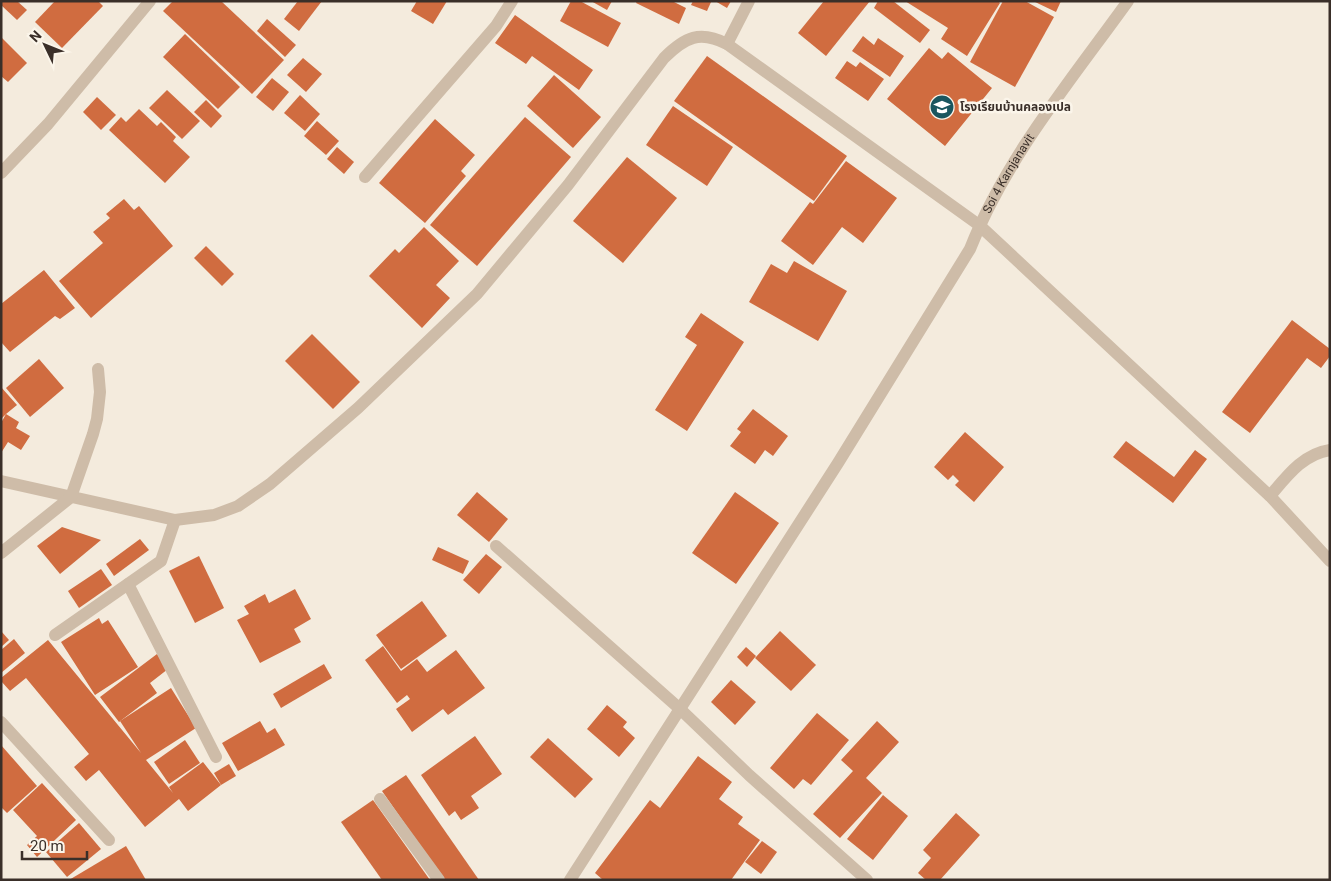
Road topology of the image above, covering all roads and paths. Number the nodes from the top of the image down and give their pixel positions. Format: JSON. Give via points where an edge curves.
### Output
{"nodes":[{"id":1,"x":150,"y":1,"type":"edge"},
{"id":2,"x":512,"y":1,"type":"edge"},
{"id":3,"x":749,"y":1,"type":"edge"},
{"id":4,"x":1128,"y":1,"type":"edge"},
{"id":5,"x":727,"y":44,"type":"junction"},
{"id":6,"x":1,"y":173,"type":"edge"},
{"id":7,"x":366,"y":177,"type":"dead end"},
{"id":8,"x":979,"y":225,"type":"junction"},
{"id":9,"x":98,"y":369,"type":"dead end"},
{"id":10,"x":1330,"y":450,"type":"edge"},
{"id":11,"x":1,"y":481,"type":"edge"},
{"id":12,"x":1270,"y":496,"type":"junction"},
{"id":13,"x":71,"y":497,"type":"junction"},
{"id":14,"x":176,"y":520,"type":"junction"},
{"id":15,"x":496,"y":546,"type":"dead end"},
{"id":16,"x":1,"y":553,"type":"edge"},
{"id":17,"x":1330,"y":561,"type":"edge"},
{"id":18,"x":128,"y":584,"type":"junction"},
{"id":19,"x":55,"y":635,"type":"dead end"},
{"id":20,"x":680,"y":709,"type":"junction"},
{"id":21,"x":1,"y":722,"type":"edge"},
{"id":22,"x":216,"y":757,"type":"dead end"},
{"id":23,"x":380,"y":799,"type":"dead end"},
{"id":24,"x":109,"y":840,"type":"dead end"},
{"id":25,"x":575,"y":878,"type":"edge"},
{"id":26,"x":439,"y":880,"type":"edge"},
{"id":27,"x":867,"y":880,"type":"edge"}],
"edges":[{"from":1,"to":6,"type":"street","via":[[48,124]]},
{"from":2,"to":7,"type":"street","via":[[496,26]]},
{"from":3,"to":5,"type":"street"},
{"from":4,"to":8,"type":"street","name":"Soi 4 Karnjanavit","via":[[1032,135]]},
{"from":5,"to":8,"type":"street"},
{"from":5,"to":14,"type":"street","via":[[702,36],[688,39],[673,49],[568,185],[477,294],[358,408],[270,484],[232,509]]},
{"from":8,"to":12,"type":"street"},
{"from":8,"to":20,"type":"street","name":"Soi 4 Karnjanavit","via":[[970,249],[844,455]]},
{"from":9,"to":13,"type":"street","via":[[97,419]]},
{"from":10,"to":12,"type":"street","via":[[1315,454],[1295,467]]},
{"from":11,"to":13,"type":"street"},
{"from":12,"to":17,"type":"street"},
{"from":13,"to":14,"type":"street"},
{"from":13,"to":16,"type":"street"},
{"from":14,"to":18,"type":"street","via":[[161,561]]},
{"from":15,"to":20,"type":"street"},
{"from":18,"to":19,"type":"street"},
{"from":18,"to":22,"type":"street"},
{"from":20,"to":25,"type":"street","name":"Soi 4 Karnjanavit"},
{"from":20,"to":27,"type":"street"},
{"from":21,"to":24,"type":"street"},
{"from":23,"to":26,"type":"street"}]}
